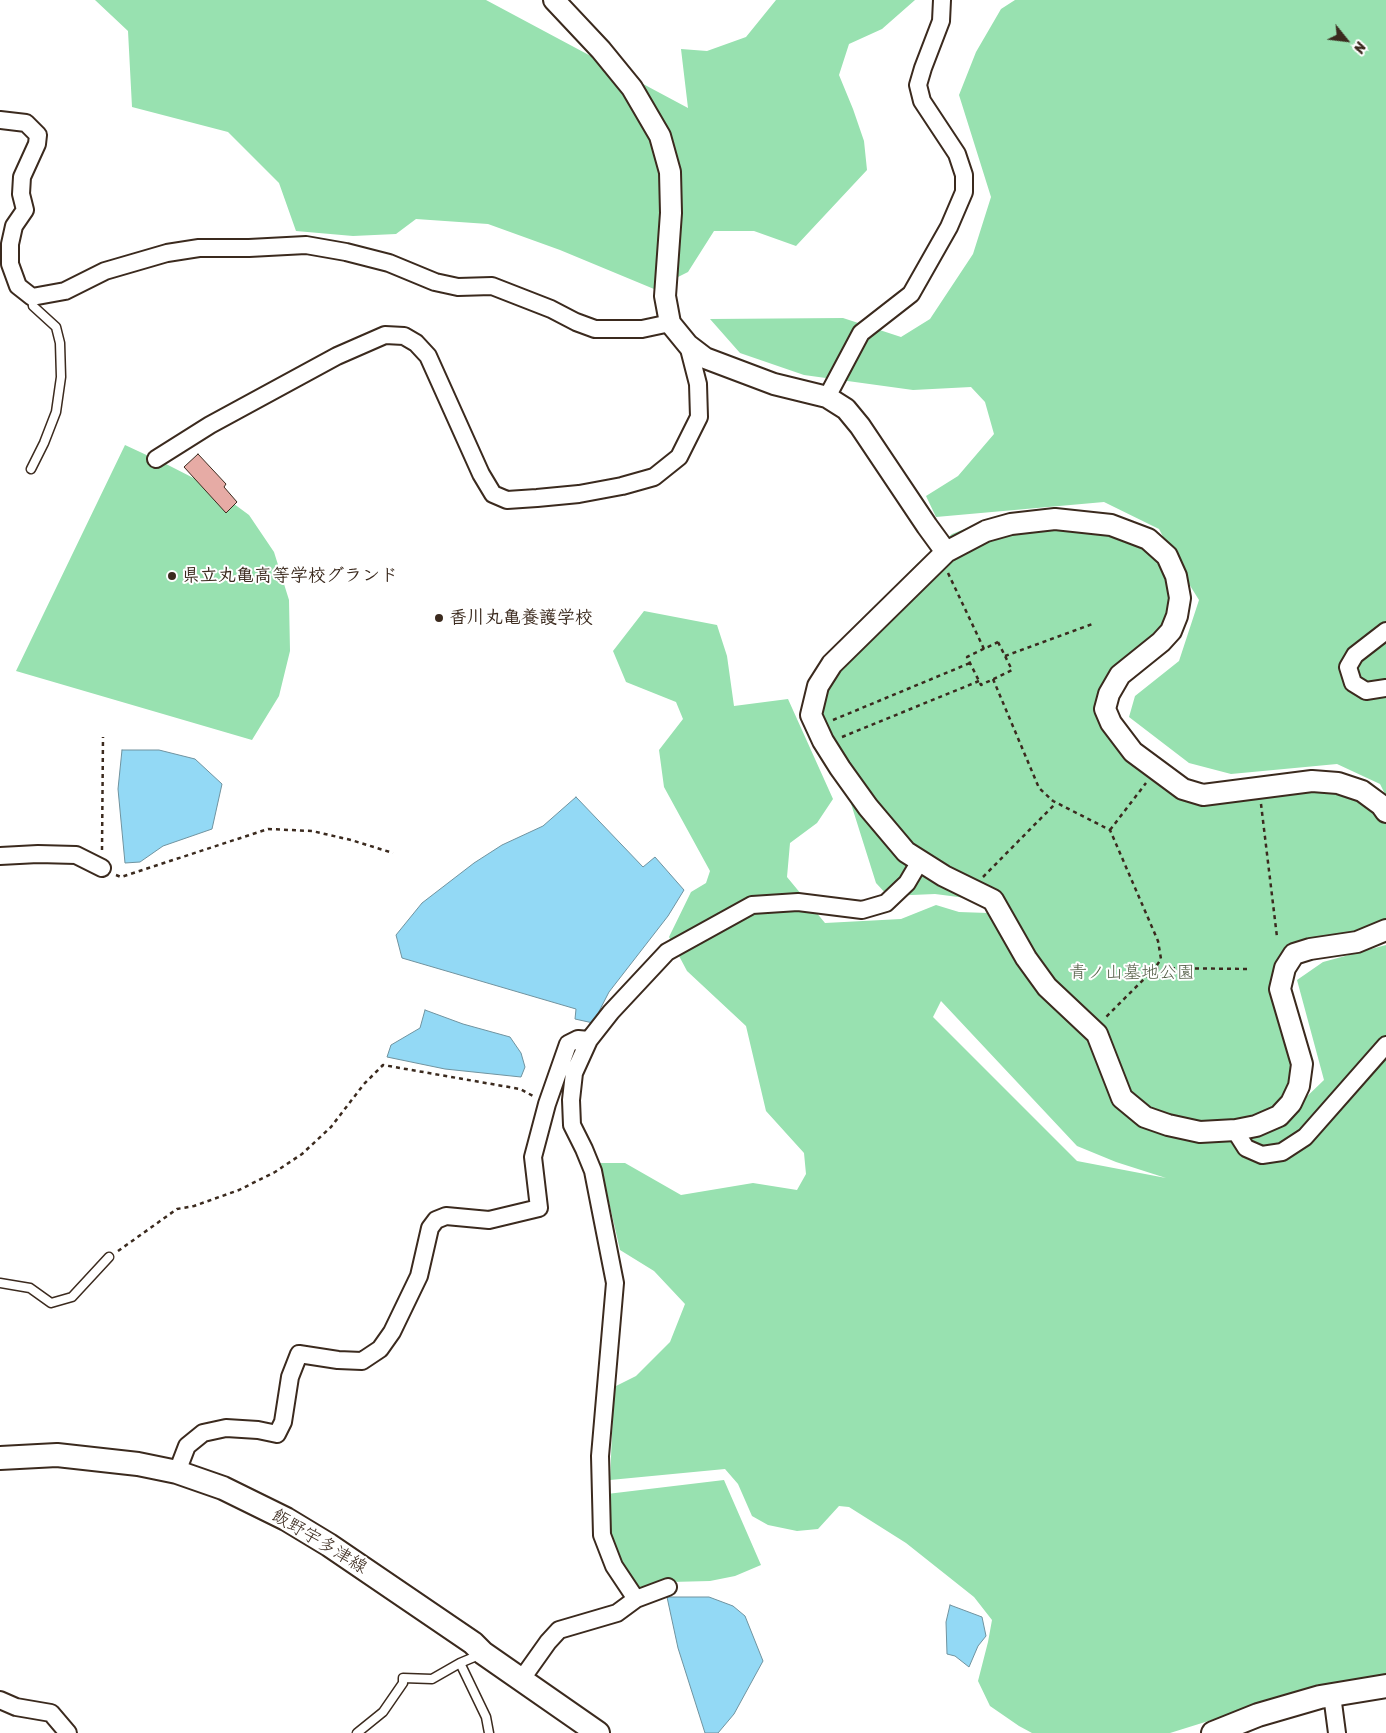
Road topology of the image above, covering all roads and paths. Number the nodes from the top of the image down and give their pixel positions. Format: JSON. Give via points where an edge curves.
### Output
{"nodes":[{"id":1,"x":554,"y":0,"type":"edge"},
{"id":2,"x":942,"y":0,"type":"edge"},
{"id":3,"x":0,"y":120,"type":"edge"},
{"id":4,"x":32,"y":297,"type":"junction"},
{"id":5,"x":670,"y":323,"type":"junction"},
{"id":6,"x":688,"y":345,"type":"junction"},
{"id":7,"x":827,"y":397,"type":"junction"},
{"id":8,"x":156,"y":459,"type":"dead end"},
{"id":9,"x":32,"y":469,"type":"dead end"},
{"id":10,"x":943,"y":554,"type":"junction"},
{"id":11,"x":1095,"y":623,"type":"dead end"},
{"id":12,"x":1386,"y":630,"type":"edge"},
{"id":13,"x":984,"y":649,"type":"junction"},
{"id":14,"x":1005,"y":656,"type":"junction"},
{"id":15,"x":970,"y":663,"type":"junction"},
{"id":16,"x":993,"y":679,"type":"junction"},
{"id":17,"x":979,"y":681,"type":"junction"},
{"id":18,"x":1386,"y":688,"type":"edge"},
{"id":19,"x":821,"y":736,"type":"junction"},
{"id":20,"x":103,"y":737,"type":"dead end"},
{"id":21,"x":1156,"y":769,"type":"junction"},
{"id":22,"x":1259,"y":788,"type":"junction"},
{"id":23,"x":1056,"y":803,"type":"junction"},
{"id":24,"x":1386,"y":812,"type":"edge"},
{"id":25,"x":1110,"y":830,"type":"junction"},
{"id":26,"x":393,"y":853,"type":"dead end"},
{"id":27,"x":0,"y":856,"type":"edge"},
{"id":28,"x":920,"y":861,"type":"junction"},
{"id":29,"x":102,"y":868,"type":"junction"},
{"id":30,"x":971,"y":889,"type":"junction"},
{"id":31,"x":1386,"y":930,"type":"edge"},
{"id":32,"x":1277,"y":936,"type":"dead end"},
{"id":33,"x":1155,"y":968,"type":"junction"},
{"id":34,"x":1251,"y":969,"type":"dead end"},
{"id":35,"x":1093,"y":1030,"type":"junction"},
{"id":36,"x":589,"y":1040,"type":"junction"},
{"id":37,"x":1386,"y":1045,"type":"edge"},
{"id":38,"x":547,"y":1104,"type":"junction"},
{"id":39,"x":1236,"y":1130,"type":"junction"},
{"id":40,"x":109,"y":1257,"type":"joint"},
{"id":41,"x":0,"y":1283,"type":"edge"},
{"id":42,"x":0,"y":1458,"type":"edge"},
{"id":43,"x":177,"y":1472,"type":"junction"},
{"id":44,"x":668,"y":1587,"type":"dead end"},
{"id":45,"x":636,"y":1599,"type":"junction"},
{"id":46,"x":484,"y":1653,"type":"junction"},
{"id":47,"x":460,"y":1663,"type":"junction"},
{"id":48,"x":521,"y":1680,"type":"junction"},
{"id":49,"x":1386,"y":1686,"type":"edge"},
{"id":50,"x":1332,"y":1694,"type":"junction"},
{"id":51,"x":0,"y":1700,"type":"edge"},
{"id":52,"x":68,"y":1733,"type":"edge"},
{"id":53,"x":357,"y":1733,"type":"edge"},
{"id":54,"x":489,"y":1733,"type":"edge"},
{"id":55,"x":598,"y":1733,"type":"edge"},
{"id":56,"x":1213,"y":1733,"type":"edge"},
{"id":57,"x":1337,"y":1733,"type":"edge"}],
"edges":[{"from":1,"to":5,"type":"street","via":[[632,88],[660,136],[670,172],[671,212],[665,296]]},
{"from":2,"to":7,"type":"street","via":[[940,21],[918,85],[922,101],[958,154],[964,175],[964,192],[949,227],[911,294],[861,333]]},
{"from":3,"to":4,"type":"street","via":[[26,123],[38,135],[22,176],[21,194],[25,210],[14,226],[10,244],[10,264],[18,286]]},
{"from":4,"to":5,"type":"street","via":[[65,291],[105,271],[168,253],[199,248],[306,245],[389,263],[435,282],[458,287],[492,286],[595,329],[642,328]]},
{"from":4,"to":9,"type":"lane","via":[[33,306],[56,327],[61,377],[56,412]]},
{"from":5,"to":6,"type":"street"},
{"from":6,"to":7,"type":"street","via":[[705,358],[731,369]]},
{"from":6,"to":8,"type":"street","via":[[698,384],[699,417],[679,456],[654,477],[622,486],[579,494],[507,500],[493,494],[428,356],[404,336],[385,335],[320,365],[210,425]]},
{"from":7,"to":10,"type":"street","via":[[846,409],[860,426]]},
{"from":10,"to":13,"type":"path"},
{"from":10,"to":19,"type":"street","via":[[832,664],[818,686],[812,716]]},
{"from":10,"to":21,"type":"street","via":[[986,531],[1011,524],[1055,519],[1112,525],[1148,539],[1166,556],[1176,576],[1180,598],[1177,616],[1171,631],[1161,642],[1120,675],[1105,709],[1111,723],[1133,752]]},
{"from":11,"to":14,"type":"path"},
{"from":12,"to":18,"type":"street","via":[[1355,655],[1348,667],[1353,683],[1366,691]]},
{"from":13,"to":14,"type":"path","via":[[998,642]]},
{"from":13,"to":15,"type":"path","via":[[967,657]]},
{"from":14,"to":16,"type":"path","via":[[1012,670]]},
{"from":15,"to":17,"type":"path"},
{"from":15,"to":19,"type":"path"},
{"from":16,"to":17,"type":"path","via":[[981,685]]},
{"from":16,"to":23,"type":"path","via":[[1039,788]]},
{"from":17,"to":19,"type":"path"},
{"from":19,"to":28,"type":"street","via":[[868,807],[906,852]]},
{"from":20,"to":29,"type":"path"},
{"from":21,"to":22,"type":"street","via":[[1183,789],[1203,795]]},
{"from":21,"to":25,"type":"path"},
{"from":22,"to":24,"type":"street","via":[[1312,781],[1338,784],[1362,791]]},
{"from":22,"to":32,"type":"path"},
{"from":23,"to":25,"type":"path"},
{"from":23,"to":30,"type":"path"},
{"from":25,"to":33,"type":"path","via":[[1158,941],[1161,959]]},
{"from":26,"to":29,"type":"path","via":[[312,831],[268,829],[121,877]]},
{"from":27,"to":29,"type":"street","via":[[76,855]]},
{"from":28,"to":30,"type":"street"},
{"from":28,"to":36,"type":"street","via":[[906,883],[886,902],[862,910],[798,902],[752,905],[667,952]]},
{"from":30,"to":35,"type":"street","via":[[993,900],[1026,958],[1047,987]]},
{"from":31,"to":39,"type":"street","via":[[1357,942],[1294,954],[1285,968],[1280,988],[1302,1064],[1299,1086],[1279,1116]]},
{"from":33,"to":34,"type":"path"},
{"from":33,"to":35,"type":"path"},
{"from":35,"to":39,"type":"street","via":[[1122,1098],[1145,1117],[1200,1132]]},
{"from":36,"to":38,"type":"street","via":[[578,1039],[568,1044]]},
{"from":36,"to":45,"type":"street","via":[[574,1073],[570,1100],[572,1126],[593,1171],[615,1284],[600,1456],[602,1534],[614,1566]]},
{"from":37,"to":39,"type":"street","via":[[1305,1137],[1282,1152],[1262,1155],[1246,1148]]},
{"from":38,"to":40,"type":"path","via":[[520,1089],[383,1065],[364,1084],[331,1128],[302,1154],[239,1190],[177,1209]]},
{"from":38,"to":43,"type":"street","via":[[533,1157],[539,1208],[489,1220],[446,1216],[436,1220],[430,1228],[419,1276],[392,1332],[380,1349],[362,1361],[299,1354],[290,1377],[283,1422],[277,1434],[226,1428],[203,1433],[187,1446]]},
{"from":40,"to":41,"type":"lane","via":[[72,1297],[51,1303],[30,1288]]},
{"from":42,"to":43,"type":"main road","name":"飯野宇多津線","via":[[57,1455]]},
{"from":43,"to":46,"type":"main road","name":"飯野宇多津線","via":[[223,1488],[293,1523]]},
{"from":44,"to":45,"type":"street"},
{"from":45,"to":48,"type":"street","via":[[617,1612],[559,1630]]},
{"from":46,"to":47,"type":"lane"},
{"from":46,"to":48,"type":"main road","name":"飯野宇多津線"},
{"from":47,"to":53,"type":"lane","via":[[432,1679],[403,1678],[383,1712]]},
{"from":47,"to":54,"type":"lane","via":[[486,1717]]},
{"from":48,"to":55,"type":"main road","name":"飯野宇多津線"},
{"from":49,"to":50,"type":"main road"},
{"from":50,"to":56,"type":"main road","via":[[1258,1715]]},
{"from":50,"to":57,"type":"street"},
{"from":51,"to":52,"type":"street","via":[[16,1707],[51,1713]]}]}
